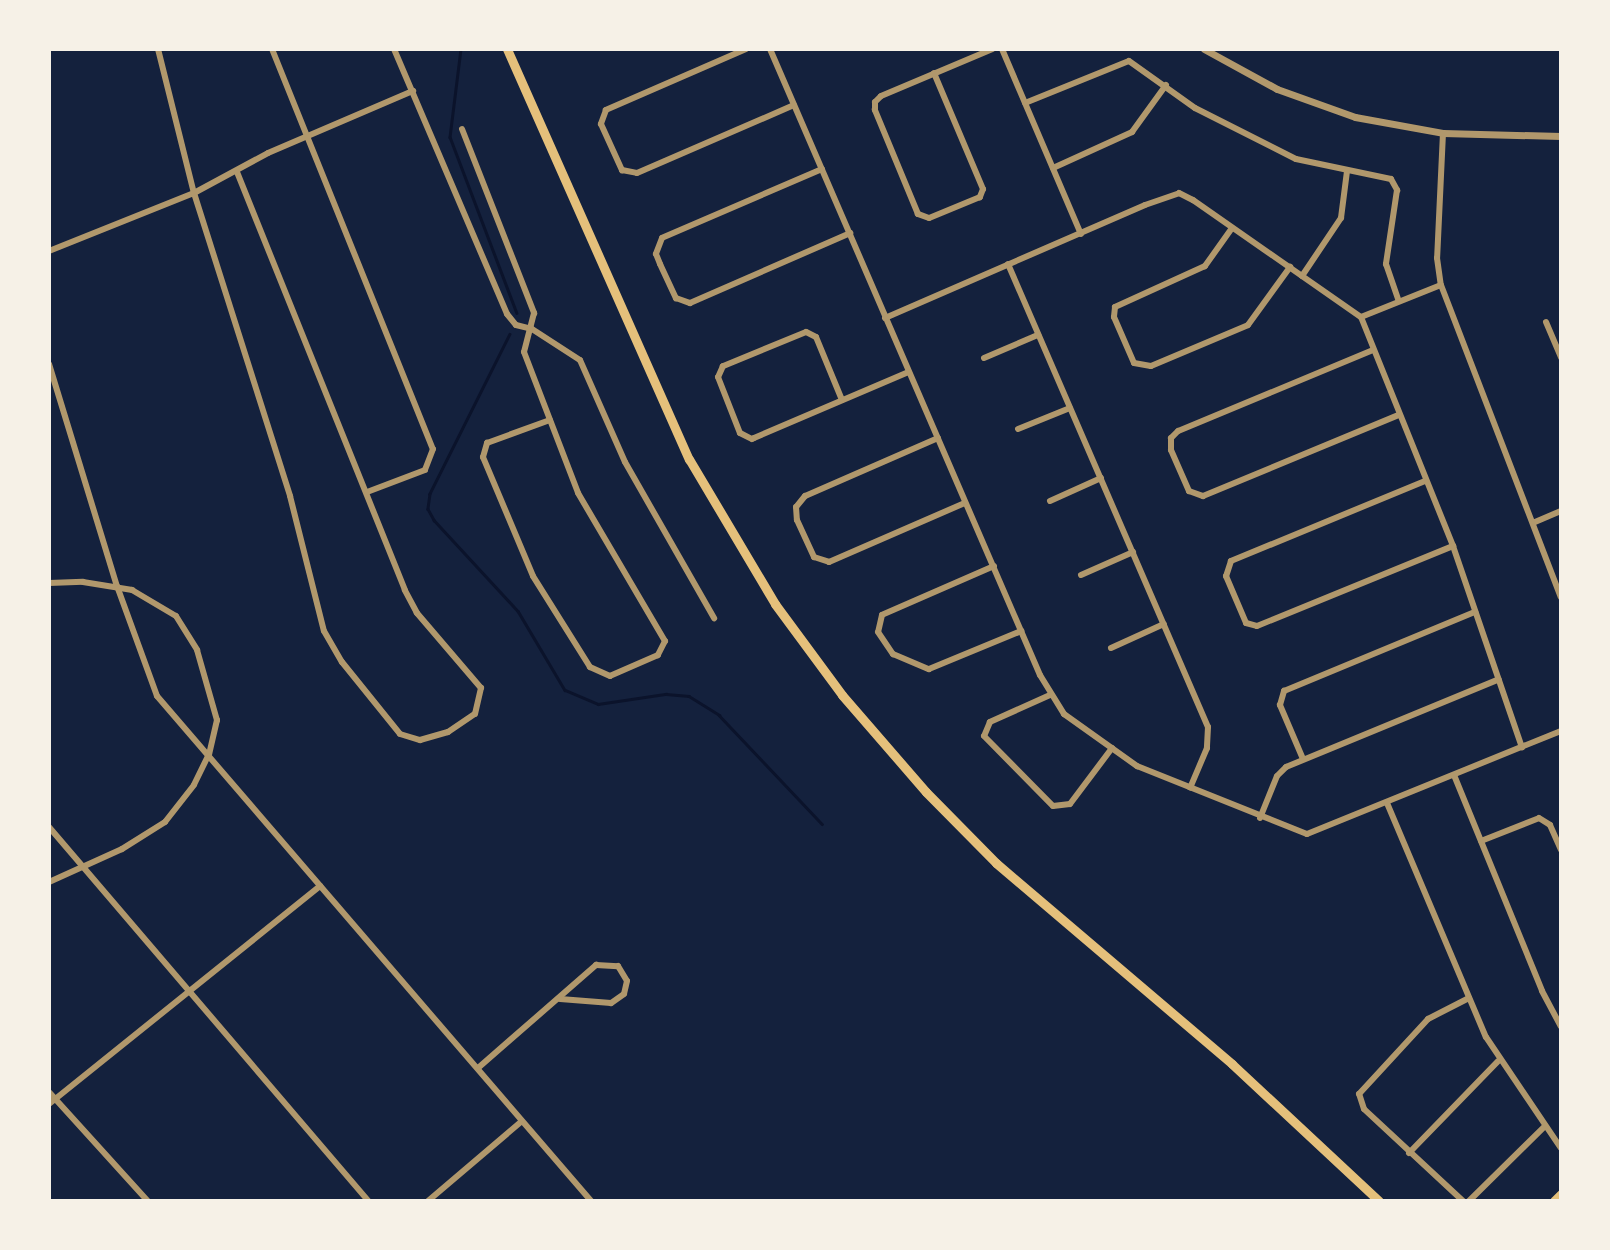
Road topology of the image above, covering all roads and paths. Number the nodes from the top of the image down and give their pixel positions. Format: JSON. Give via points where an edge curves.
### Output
{"nodes":[{"id":1,"x":158,"y":49,"type":"edge"},
{"id":2,"x":272,"y":49,"type":"edge"},
{"id":3,"x":394,"y":49,"type":"edge"},
{"id":4,"x":507,"y":49,"type":"edge"},
{"id":5,"x":746,"y":49,"type":"edge"},
{"id":6,"x":770,"y":49,"type":"edge"},
{"id":7,"x":992,"y":49,"type":"edge"},
{"id":8,"x":1002,"y":49,"type":"edge"},
{"id":9,"x":1204,"y":49,"type":"edge"},
{"id":10,"x":934,"y":74,"type":"junction"},
{"id":11,"x":1166,"y":85,"type":"junction"},
{"id":12,"x":413,"y":91,"type":"junction"},
{"id":13,"x":1025,"y":103,"type":"junction"},
{"id":14,"x":794,"y":104,"type":"junction"},
{"id":15,"x":462,"y":129,"type":"dead end"},
{"id":16,"x":1443,"y":133,"type":"junction"},
{"id":17,"x":307,"y":136,"type":"junction"},
{"id":18,"x":1561,"y":136,"type":"edge"},
{"id":19,"x":1053,"y":168,"type":"junction"},
{"id":20,"x":821,"y":169,"type":"junction"},
{"id":21,"x":1347,"y":171,"type":"junction"},
{"id":22,"x":237,"y":173,"type":"junction"},
{"id":23,"x":194,"y":193,"type":"junction"},
{"id":24,"x":1232,"y":228,"type":"junction"},
{"id":25,"x":850,"y":233,"type":"junction"},
{"id":26,"x":1081,"y":234,"type":"junction"},
{"id":27,"x":49,"y":251,"type":"edge"},
{"id":28,"x":1007,"y":264,"type":"junction"},
{"id":29,"x":1290,"y":267,"type":"junction"},
{"id":30,"x":1302,"y":276,"type":"junction"},
{"id":31,"x":1441,"y":285,"type":"junction"},
{"id":32,"x":1399,"y":300,"type":"junction"},
{"id":33,"x":1362,"y":317,"type":"junction"},
{"id":34,"x":886,"y":318,"type":"junction"},
{"id":35,"x":1546,"y":322,"type":"dead end"},
{"id":36,"x":532,"y":329,"type":"junction"},
{"id":37,"x":1038,"y":335,"type":"junction"},
{"id":38,"x":1373,"y":350,"type":"junction"},
{"id":39,"x":984,"y":358,"type":"dead end"},
{"id":40,"x":1561,"y":358,"type":"edge"},
{"id":41,"x":49,"y":364,"type":"edge"},
{"id":42,"x":909,"y":372,"type":"junction"},
{"id":43,"x":842,"y":400,"type":"junction"},
{"id":44,"x":1070,"y":408,"type":"junction"},
{"id":45,"x":1399,"y":415,"type":"junction"},
{"id":46,"x":550,"y":419,"type":"junction"},
{"id":47,"x":1018,"y":429,"type":"dead end"},
{"id":48,"x":938,"y":438,"type":"junction"},
{"id":49,"x":1101,"y":478,"type":"junction"},
{"id":50,"x":1425,"y":481,"type":"junction"},
{"id":51,"x":367,"y":492,"type":"junction"},
{"id":52,"x":1051,"y":501,"type":"dead end"},
{"id":53,"x":965,"y":503,"type":"junction"},
{"id":54,"x":1561,"y":511,"type":"edge"},
{"id":55,"x":1535,"y":522,"type":"junction"},
{"id":56,"x":1453,"y":546,"type":"junction"},
{"id":57,"x":1133,"y":552,"type":"junction"},
{"id":58,"x":994,"y":566,"type":"junction"},
{"id":59,"x":1081,"y":575,"type":"dead end"},
{"id":60,"x":49,"y":583,"type":"edge"},
{"id":61,"x":117,"y":586,"type":"junction"},
{"id":62,"x":1561,"y":597,"type":"edge"},
{"id":63,"x":1475,"y":612,"type":"junction"},
{"id":64,"x":714,"y":618,"type":"dead end"},
{"id":65,"x":1164,"y":625,"type":"junction"},
{"id":66,"x":1021,"y":631,"type":"junction"},
{"id":67,"x":1111,"y":648,"type":"dead end"},
{"id":68,"x":1499,"y":679,"type":"junction"},
{"id":69,"x":1050,"y":695,"type":"junction"},
{"id":70,"x":1561,"y":731,"type":"edge"},
{"id":71,"x":1522,"y":747,"type":"junction"},
{"id":72,"x":1112,"y":748,"type":"junction"},
{"id":73,"x":209,"y":754,"type":"junction"},
{"id":74,"x":1303,"y":759,"type":"junction"},
{"id":75,"x":1454,"y":775,"type":"junction"},
{"id":76,"x":1190,"y":788,"type":"junction"},
{"id":77,"x":1387,"y":803,"type":"junction"},
{"id":78,"x":1260,"y":818,"type":"junction"},
{"id":79,"x":49,"y":827,"type":"edge"},
{"id":80,"x":1481,"y":841,"type":"junction"},
{"id":81,"x":1561,"y":850,"type":"edge"},
{"id":82,"x":84,"y":868,"type":"junction"},
{"id":83,"x":49,"y":881,"type":"edge"},
{"id":84,"x":320,"y":886,"type":"junction"},
{"id":85,"x":189,"y":991,"type":"junction"},
{"id":86,"x":1469,"y":998,"type":"junction"},
{"id":87,"x":560,"y":999,"type":"junction"},
{"id":88,"x":1561,"y":1026,"type":"edge"},
{"id":89,"x":1498,"y":1061,"type":"junction"},
{"id":90,"x":478,"y":1068,"type":"junction"},
{"id":91,"x":49,"y":1092,"type":"edge"},
{"id":92,"x":57,"y":1098,"type":"junction"},
{"id":93,"x":49,"y":1104,"type":"edge"},
{"id":94,"x":522,"y":1121,"type":"junction"},
{"id":95,"x":1545,"y":1126,"type":"junction"},
{"id":96,"x":1561,"y":1148,"type":"edge"},
{"id":97,"x":1409,"y":1153,"type":"junction"},
{"id":98,"x":1561,"y":1194,"type":"edge"},
{"id":99,"x":148,"y":1201,"type":"edge"},
{"id":100,"x":368,"y":1201,"type":"edge"},
{"id":101,"x":428,"y":1201,"type":"edge"},
{"id":102,"x":591,"y":1201,"type":"edge"},
{"id":103,"x":1379,"y":1201,"type":"edge"},
{"id":104,"x":1464,"y":1201,"type":"edge"},
{"id":105,"x":1469,"y":1201,"type":"edge"},
{"id":106,"x":1554,"y":1201,"type":"edge"}],
"edges":[{"from":1,"to":23,"type":"street"},
{"from":2,"to":17,"type":"street"},
{"from":3,"to":12,"type":"street"},
{"from":4,"to":103,"type":"main road","via":[[689,459],[775,604],[842,695],[987,855],[1232,1064]]},
{"from":5,"to":14,"type":"street","via":[[606,110],[601,124],[622,170],[637,173]]},
{"from":6,"to":14,"type":"street"},
{"from":7,"to":10,"type":"street"},
{"from":8,"to":13,"type":"street"},
{"from":9,"to":16,"type":"street","via":[[1238,71],[1305,101],[1355,117]]},
{"from":10,"to":10,"type":"street","via":[[878,97],[874,106],[918,214],[929,218],[980,197],[983,189]]},
{"from":11,"to":13,"type":"street","via":[[1132,62],[1123,61]]},
{"from":11,"to":19,"type":"street","via":[[1132,132]]},
{"from":11,"to":21,"type":"street","via":[[1200,111],[1296,159]]},
{"from":12,"to":17,"type":"street"},
{"from":12,"to":36,"type":"street","via":[[507,314],[516,326]]},
{"from":13,"to":19,"type":"street"},
{"from":14,"to":20,"type":"street"},
{"from":15,"to":36,"type":"street","via":[[534,313]]},
{"from":16,"to":18,"type":"street"},
{"from":16,"to":31,"type":"street","via":[[1437,258]]},
{"from":17,"to":22,"type":"street"},
{"from":17,"to":51,"type":"street","via":[[433,449],[425,470]]},
{"from":19,"to":26,"type":"street"},
{"from":20,"to":25,"type":"street"},
{"from":20,"to":25,"type":"street","via":[[662,238],[656,254],[660,264],[676,298],[690,303]]},
{"from":21,"to":30,"type":"street","via":[[1340,218]]},
{"from":21,"to":32,"type":"street","via":[[1388,177],[1396,185],[1386,264]]},
{"from":22,"to":23,"type":"street"},
{"from":22,"to":51,"type":"street"},
{"from":23,"to":27,"type":"street"},
{"from":23,"to":51,"type":"street","via":[[290,496],[324,631],[342,662],[392,725],[404,736],[420,740],[447,732],[478,709],[481,688],[411,603]]},
{"from":24,"to":26,"type":"street","via":[[1180,193]]},
{"from":24,"to":29,"type":"street"},
{"from":24,"to":29,"type":"street","via":[[1205,266],[1115,307],[1114,317],[1134,363],[1151,366],[1248,325]]},
{"from":25,"to":34,"type":"street"},
{"from":26,"to":28,"type":"street"},
{"from":28,"to":34,"type":"street"},
{"from":28,"to":37,"type":"street"},
{"from":29,"to":30,"type":"street"},
{"from":30,"to":33,"type":"street"},
{"from":31,"to":32,"type":"street"},
{"from":31,"to":55,"type":"street"},
{"from":32,"to":33,"type":"street"},
{"from":33,"to":38,"type":"street"},
{"from":34,"to":42,"type":"street"},
{"from":35,"to":40,"type":"street"},
{"from":36,"to":46,"type":"street","via":[[524,352]]},
{"from":36,"to":64,"type":"street","via":[[580,360],[625,462]]},
{"from":37,"to":39,"type":"street"},
{"from":37,"to":44,"type":"street"},
{"from":38,"to":45,"type":"street"},
{"from":38,"to":45,"type":"street","via":[[1178,431],[1171,438],[1171,450],[1189,491],[1203,496]]},
{"from":41,"to":61,"type":"street"},
{"from":42,"to":43,"type":"street"},
{"from":42,"to":48,"type":"street"},
{"from":43,"to":43,"type":"street","via":[[750,438],[740,433],[718,377],[723,366],[807,332],[816,337]]},
{"from":44,"to":47,"type":"street"},
{"from":44,"to":49,"type":"street"},
{"from":45,"to":50,"type":"street"},
{"from":46,"to":46,"type":"street","via":[[597,531],[666,641],[658,655],[610,676],[590,667],[533,576],[482,457],[487,443]]},
{"from":48,"to":53,"type":"street"},
{"from":48,"to":53,"type":"street","via":[[805,496],[796,507],[797,520],[814,556],[829,562]]},
{"from":49,"to":52,"type":"street"},
{"from":49,"to":57,"type":"street"},
{"from":50,"to":56,"type":"street"},
{"from":50,"to":56,"type":"street","via":[[1231,561],[1226,576],[1246,623],[1257,626]]},
{"from":53,"to":58,"type":"street"},
{"from":54,"to":55,"type":"street"},
{"from":55,"to":62,"type":"street"},
{"from":56,"to":63,"type":"street"},
{"from":57,"to":59,"type":"street"},
{"from":57,"to":65,"type":"street"},
{"from":58,"to":66,"type":"street"},
{"from":58,"to":66,"type":"street","via":[[883,615],[878,632],[893,654],[929,669]]},
{"from":60,"to":61,"type":"street"},
{"from":61,"to":73,"type":"street","via":[[156,695]]},
{"from":61,"to":73,"type":"street","via":[[161,604],[193,642],[216,720]]},
{"from":63,"to":68,"type":"street"},
{"from":63,"to":74,"type":"street","via":[[1284,691],[1280,705]]},
{"from":65,"to":67,"type":"street"},
{"from":65,"to":76,"type":"street","via":[[1210,735]]},
{"from":66,"to":69,"type":"street"},
{"from":68,"to":71,"type":"street"},
{"from":68,"to":74,"type":"street"},
{"from":69,"to":72,"type":"street","via":[[1064,714]]},
{"from":69,"to":72,"type":"street","via":[[990,722],[984,736],[1053,806],[1070,804]]},
{"from":70,"to":71,"type":"street"},
{"from":71,"to":75,"type":"street"},
{"from":72,"to":76,"type":"street","via":[[1136,766]]},
{"from":73,"to":82,"type":"street","via":[[187,795],[156,830]]},
{"from":73,"to":84,"type":"street"},
{"from":74,"to":78,"type":"street","via":[[1277,776]]},
{"from":75,"to":77,"type":"street"},
{"from":75,"to":80,"type":"street"},
{"from":76,"to":78,"type":"street"},
{"from":77,"to":78,"type":"street","via":[[1311,834]]},
{"from":77,"to":86,"type":"street"},
{"from":79,"to":82,"type":"street"},
{"from":80,"to":81,"type":"street","via":[[1539,818],[1550,825]]},
{"from":80,"to":88,"type":"street","via":[[1545,999]]},
{"from":82,"to":83,"type":"street"},
{"from":82,"to":85,"type":"street"},
{"from":84,"to":85,"type":"street"},
{"from":84,"to":90,"type":"street"},
{"from":85,"to":92,"type":"street"},
{"from":85,"to":100,"type":"street"},
{"from":86,"to":89,"type":"street"},
{"from":86,"to":97,"type":"street","via":[[1428,1018],[1359,1091],[1364,1109]]},
{"from":87,"to":87,"type":"street","via":[[611,1003],[624,994],[627,981],[618,966],[597,965]]},
{"from":87,"to":90,"type":"street"},
{"from":89,"to":95,"type":"street"},
{"from":89,"to":97,"type":"street"},
{"from":90,"to":94,"type":"street"},
{"from":91,"to":92,"type":"street"},
{"from":92,"to":93,"type":"street"},
{"from":92,"to":99,"type":"street"},
{"from":94,"to":101,"type":"street"},
{"from":94,"to":102,"type":"street"},
{"from":95,"to":96,"type":"street"},
{"from":95,"to":105,"type":"street"},
{"from":97,"to":104,"type":"street"},
{"from":98,"to":106,"type":"main road"}]}
